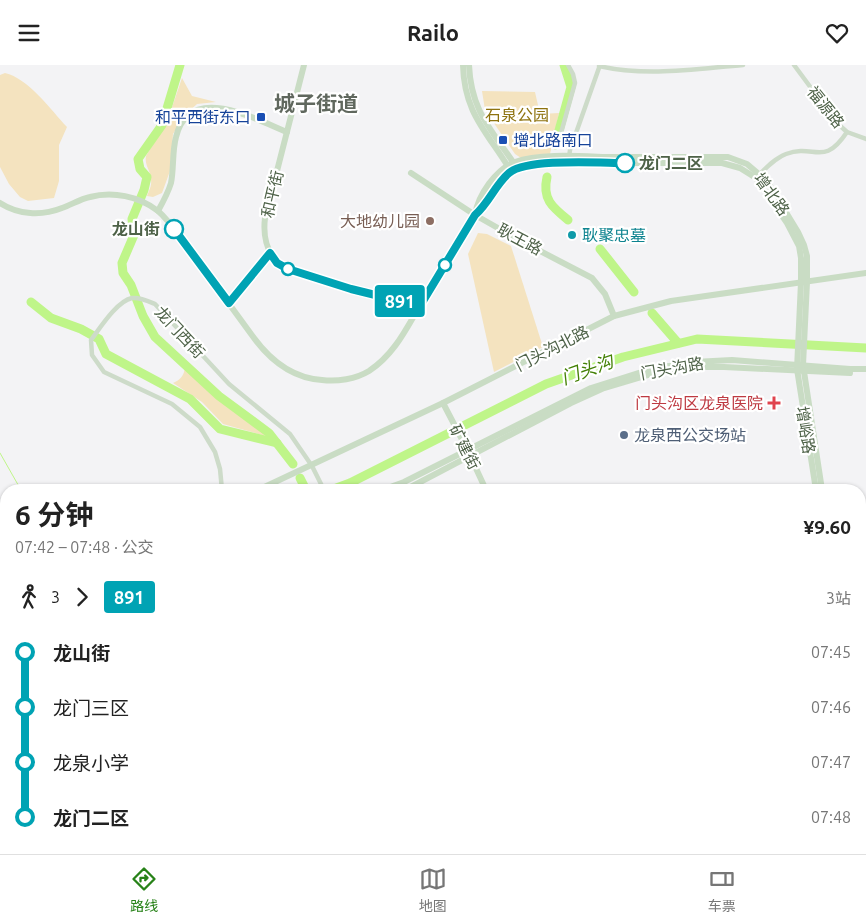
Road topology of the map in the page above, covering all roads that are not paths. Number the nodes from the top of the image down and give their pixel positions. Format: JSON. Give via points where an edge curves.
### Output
{"nodes":[{"id":1,"x":304,"y":65,"type":"edge"},
{"id":2,"x":463,"y":65,"type":"edge"},
{"id":3,"x":469,"y":65,"type":"edge"},
{"id":4,"x":568,"y":65,"type":"edge"},
{"id":5,"x":743,"y":65,"type":"edge"},
{"id":6,"x":794,"y":65,"type":"edge"},
{"id":7,"x":599,"y":66,"type":"edge"},
{"id":8,"x":287,"y":132,"type":"junction"},
{"id":9,"x":847,"y":132,"type":"junction"},
{"id":10,"x":866,"y":139,"type":"edge"},
{"id":11,"x":572,"y":145,"type":"junction"},
{"id":12,"x":569,"y":160,"type":"junction"},
{"id":13,"x":512,"y":167,"type":"junction"},
{"id":14,"x":411,"y":173,"type":"dead end"},
{"id":15,"x":758,"y":176,"type":"junction"},
{"id":16,"x":0,"y":203,"type":"edge"},
{"id":17,"x":158,"y":211,"type":"junction"},
{"id":18,"x":475,"y":215,"type":"junction"},
{"id":19,"x":270,"y":253,"type":"junction"},
{"id":20,"x":866,"y":273,"type":"edge"},
{"id":21,"x":804,"y":282,"type":"junction"},
{"id":22,"x":229,"y":303,"type":"junction"},
{"id":23,"x":420,"y":306,"type":"junction"},
{"id":24,"x":614,"y":316,"type":"junction"},
{"id":25,"x":800,"y":367,"type":"junction"},
{"id":26,"x":866,"y":371,"type":"edge"},
{"id":27,"x":443,"y":403,"type":"junction"},
{"id":28,"x":466,"y":447,"type":"junction"},
{"id":29,"x":471,"y":457,"type":"junction"},
{"id":30,"x":312,"y":466,"type":"junction"},
{"id":31,"x":221,"y":484,"type":"edge"},
{"id":32,"x":272,"y":484,"type":"edge"},
{"id":33,"x":321,"y":484,"type":"edge"},
{"id":34,"x":398,"y":484,"type":"edge"},
{"id":35,"x":417,"y":484,"type":"edge"},
{"id":36,"x":483,"y":484,"type":"edge"},
{"id":37,"x":815,"y":484,"type":"edge"},
{"id":38,"x":821,"y":484,"type":"edge"}],
"edges":[{"from":1,"to":8,"type":"street","name":"和平街"},
{"from":2,"to":13,"type":"street","via":[[466,97],[473,114]]},
{"from":3,"to":13,"type":"street","via":[[472,95]]},
{"from":4,"to":11,"type":"street","via":[[575,83],[561,133]]},
{"from":5,"to":7,"type":"street","via":[[648,73]]},
{"from":6,"to":9,"type":"street","name":"福源路","via":[[829,114]]},
{"from":7,"to":11,"type":"street"},
{"from":8,"to":17,"type":"street","via":[[228,109],[207,107],[195,111],[182,123],[176,135],[171,182]]},
{"from":8,"to":19,"type":"street","name":"和平街","via":[[265,218],[264,230]]},
{"from":9,"to":10,"type":"street","name":"福源路"},
{"from":9,"to":15,"type":"street","via":[[830,151],[784,155]]},
{"from":11,"to":12,"type":"street"},
{"from":12,"to":13,"type":"street","name":"增北路","via":[[556,156]]},
{"from":12,"to":15,"type":"street","name":"增北路","via":[[728,157],[748,164]]},
{"from":13,"to":18,"type":"street"},
{"from":14,"to":18,"type":"street","name":"耿王路"},
{"from":15,"to":21,"type":"street","name":"增北路","via":[[799,246]]},
{"from":16,"to":17,"type":"street","via":[[24,213],[41,213],[107,194],[134,198]]},
{"from":17,"to":22,"type":"street"},
{"from":18,"to":23,"type":"street"},
{"from":18,"to":24,"type":"street","name":"耿王路","via":[[592,278],[604,293]]},
{"from":19,"to":22,"type":"street"},
{"from":19,"to":23,"type":"street","via":[[277,263],[288,269]]},
{"from":20,"to":21,"type":"street","name":"门头沟北路"},
{"from":21,"to":24,"type":"street","name":"门头沟北路","via":[[670,301]]},
{"from":21,"to":25,"type":"street","name":"增北路"},
{"from":22,"to":23,"type":"street","via":[[274,361],[292,373],[314,380],[336,381],[369,371],[386,357]]},
{"from":24,"to":27,"type":"street","name":"门头沟北路"},
{"from":25,"to":26,"type":"street","name":"门头沟路","via":[[845,373]]},
{"from":25,"to":28,"type":"street","name":"门头沟路","via":[[732,360],[682,363],[651,369],[591,388]]},
{"from":25,"to":29,"type":"street","name":"门头沟路","via":[[694,367],[651,374],[604,388],[571,403]]},
{"from":25,"to":37,"type":"street","name":"增峪路"},
{"from":25,"to":38,"type":"street","name":"增峪路"},
{"from":27,"to":28,"type":"street","name":"矿建街"},
{"from":27,"to":30,"type":"street","name":"门头沟北路"},
{"from":28,"to":29,"type":"street","name":"矿建街"},
{"from":28,"to":34,"type":"street","name":"门头沟路"},
{"from":29,"to":35,"type":"street","name":"门头沟路"},
{"from":29,"to":36,"type":"street","name":"矿建街"},
{"from":30,"to":31,"type":"street","name":"龙门西街","via":[[290,434],[229,384],[155,304],[133,298],[124,302],[92,340],[92,355],[104,372],[172,405],[200,427],[215,452]]},
{"from":30,"to":32,"type":"street","name":"门头沟北路"},
{"from":30,"to":33,"type":"street","name":"龙门西街"}]}
